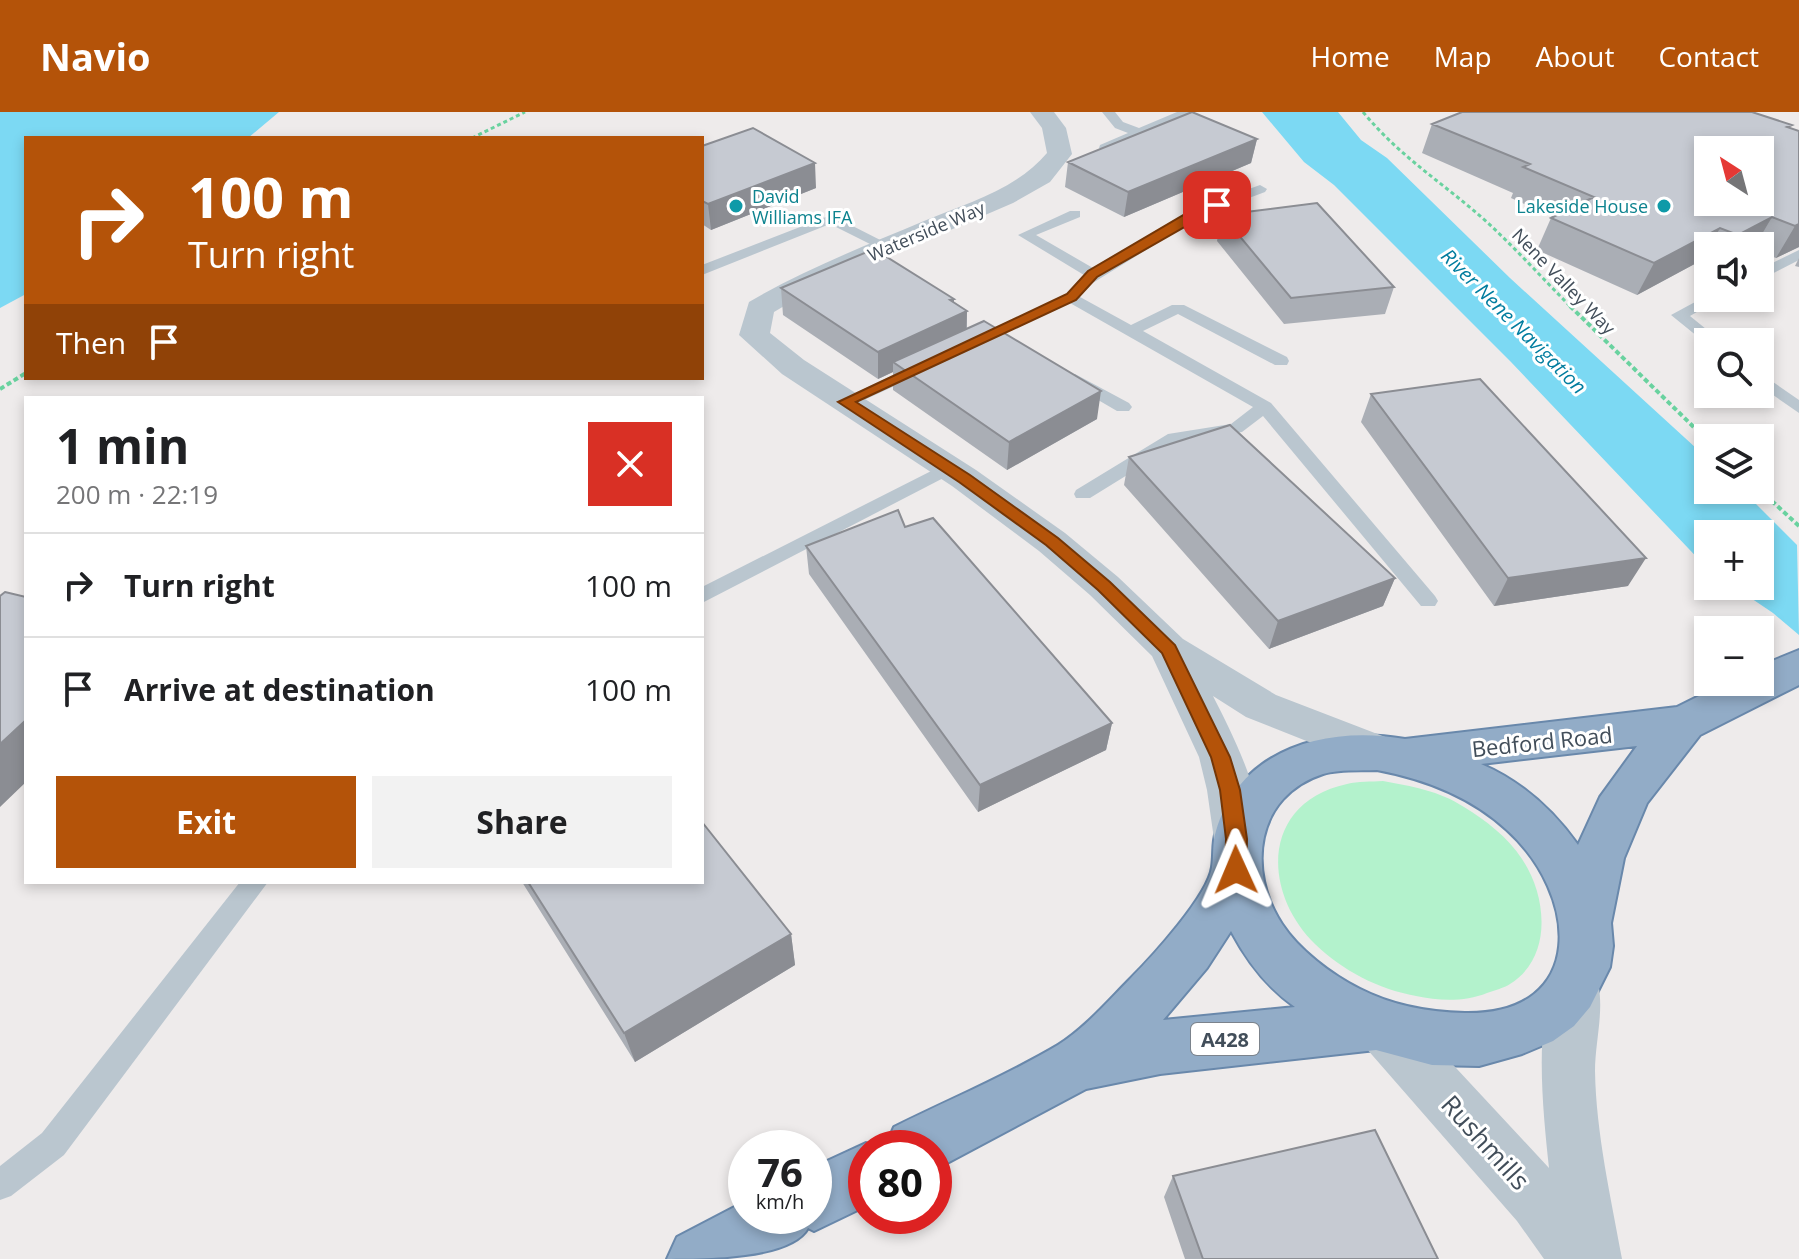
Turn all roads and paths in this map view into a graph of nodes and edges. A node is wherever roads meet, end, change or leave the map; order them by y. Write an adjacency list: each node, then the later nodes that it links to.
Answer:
1 (525, 112): 7 (path)
2 (1042, 112): 11 (street, Waterside Way)
3 (1108, 112): 6 (lane)
4 (1187, 112): 6 (lane)
5 (1363, 112): 29 (path, Nene Valley Way)
6 (1140, 133): 8 (lane)
7 (476, 136)
8 (1105, 148)
9 (1260, 189): 15 (lane)
10 (1075, 214): 15 (lane)
11 (887, 247): 14 (lane); 25 (street, Waterside Way)
12 (1799, 254): 13 (lane)
13 (1774, 267)
14 (704, 269)
15 (1093, 274): 16 (lane)
16 (1071, 297): 19 (lane); 25 (lane)
17 (1694, 308): 18 (lane)
18 (1696, 328)
19 (1131, 331): 20 (lane); 27 (lane)
20 (1281, 361)
21 (1059, 370): 26 (lane)
22 (24, 374): 23 (path)
23 (0, 389)
24 (1774, 389): 28 (lane)
25 (845, 402): 30 (street, Waterside Way)
26 (1123, 407)
27 (1265, 407): 31 (lane); 35 (lane)
28 (1799, 408)
29 (1694, 428)
30 (949, 468): 34 (lane); 36 (street, Waterside Way)
31 (1083, 494)
32 (1774, 503): 33 (path)
33 (1799, 526)
34 (704, 595)
35 (1428, 601)
36 (1169, 649): 39 (street, Waterside Way); 40 (street, Waterside Way)
37 (1784, 674): 38 (highway, Bedford Road)
38 (1684, 723): 39 (highway, Bedford Road); 42 (highway, Bedford Road)
39 (1388, 754): 40 (highway, Bedford Road); 42 (highway)
40 (1236, 855): 44 (highway); 45 (highway, A428)
41 (253, 884): 47 (lane)
42 (1587, 922): 43 (highway, Bedford Road)
43 (1575, 985): 44 (highway); 51 (street)
44 (1379, 1027): 45 (highway, A428); 50 (street, Rushmills)
45 (1078, 1064): 46 (highway, A428)
46 (950, 1130)
47 (0, 1185)
48 (747, 1234): 49 (highway)
49 (699, 1259)
50 (1581, 1259)
51 (1592, 1259)

